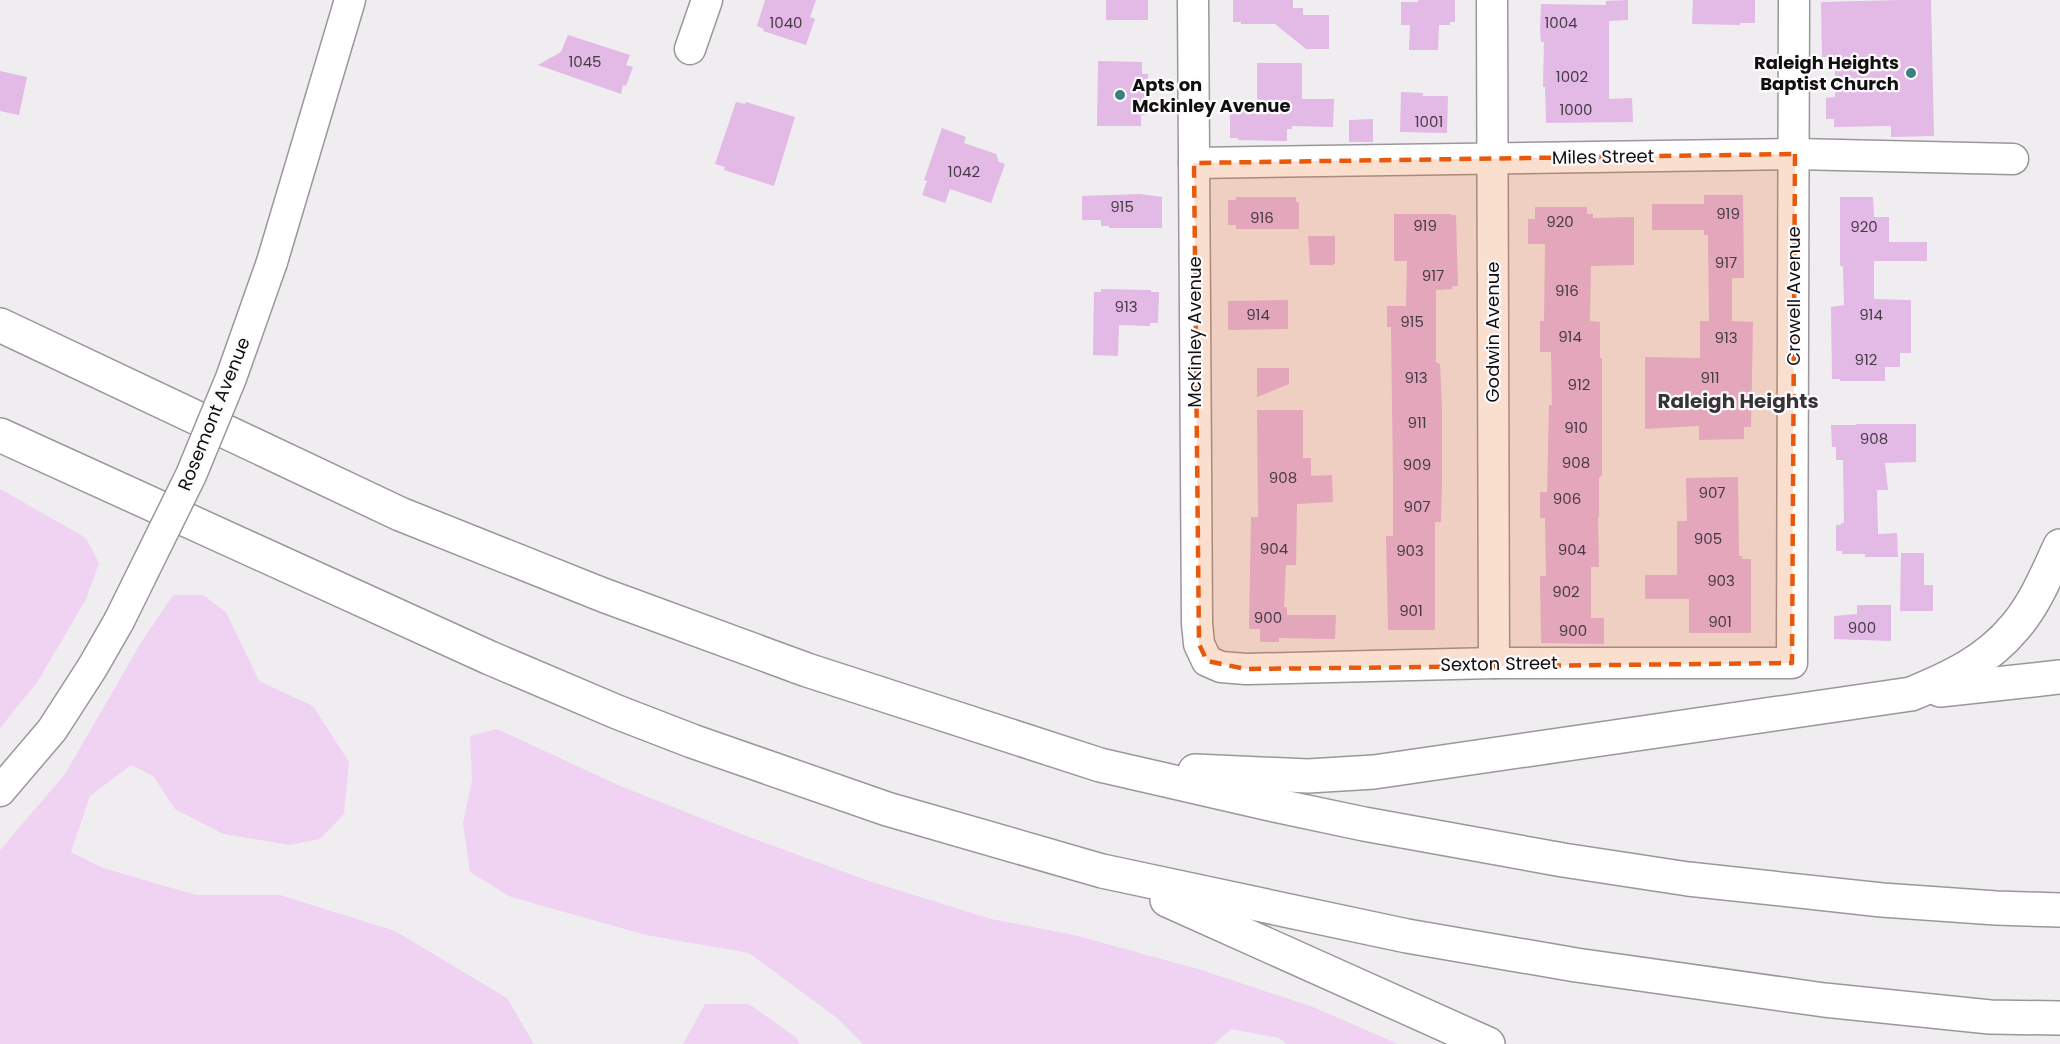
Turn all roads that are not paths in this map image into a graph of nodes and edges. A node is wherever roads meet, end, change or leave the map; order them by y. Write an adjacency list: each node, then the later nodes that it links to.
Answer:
1 (350, 0): 20 (street, Rosemont Avenue, bridge)
2 (707, 0): 6 (street)
3 (1193, 0): 10 (street, McKinley Avenue)
4 (1492, 0): 8 (street, Godwin Avenue)
5 (1794, 0): 7 (street, Crowell Avenue)
6 (690, 49)
7 (1795, 154): 8 (street, Miles Street); 9 (street, Miles Street); 16 (street, Crowell Avenue)
8 (1491, 159): 10 (street, Miles Street); 15 (street, Godwin Avenue)
9 (2013, 159)
10 (1194, 163): 14 (street, McKinley Avenue)
11 (0, 325): 19 (highway)
12 (0, 435): 21 (highway)
13 (2060, 546): 18 (highway)
14 (1207, 662): 15 (street, Sexton Street)
15 (1494, 663): 16 (street, Sexton Street)
16 (1792, 663)
17 (2060, 677): 18 (highway)
18 (1911, 694): 19 (highway)
19 (1070, 756): 22 (highway)
20 (0, 791)
21 (1102, 871): 23 (highway); 24 (highway)
22 (2060, 910)
23 (2060, 1018)
24 (1488, 1044)

